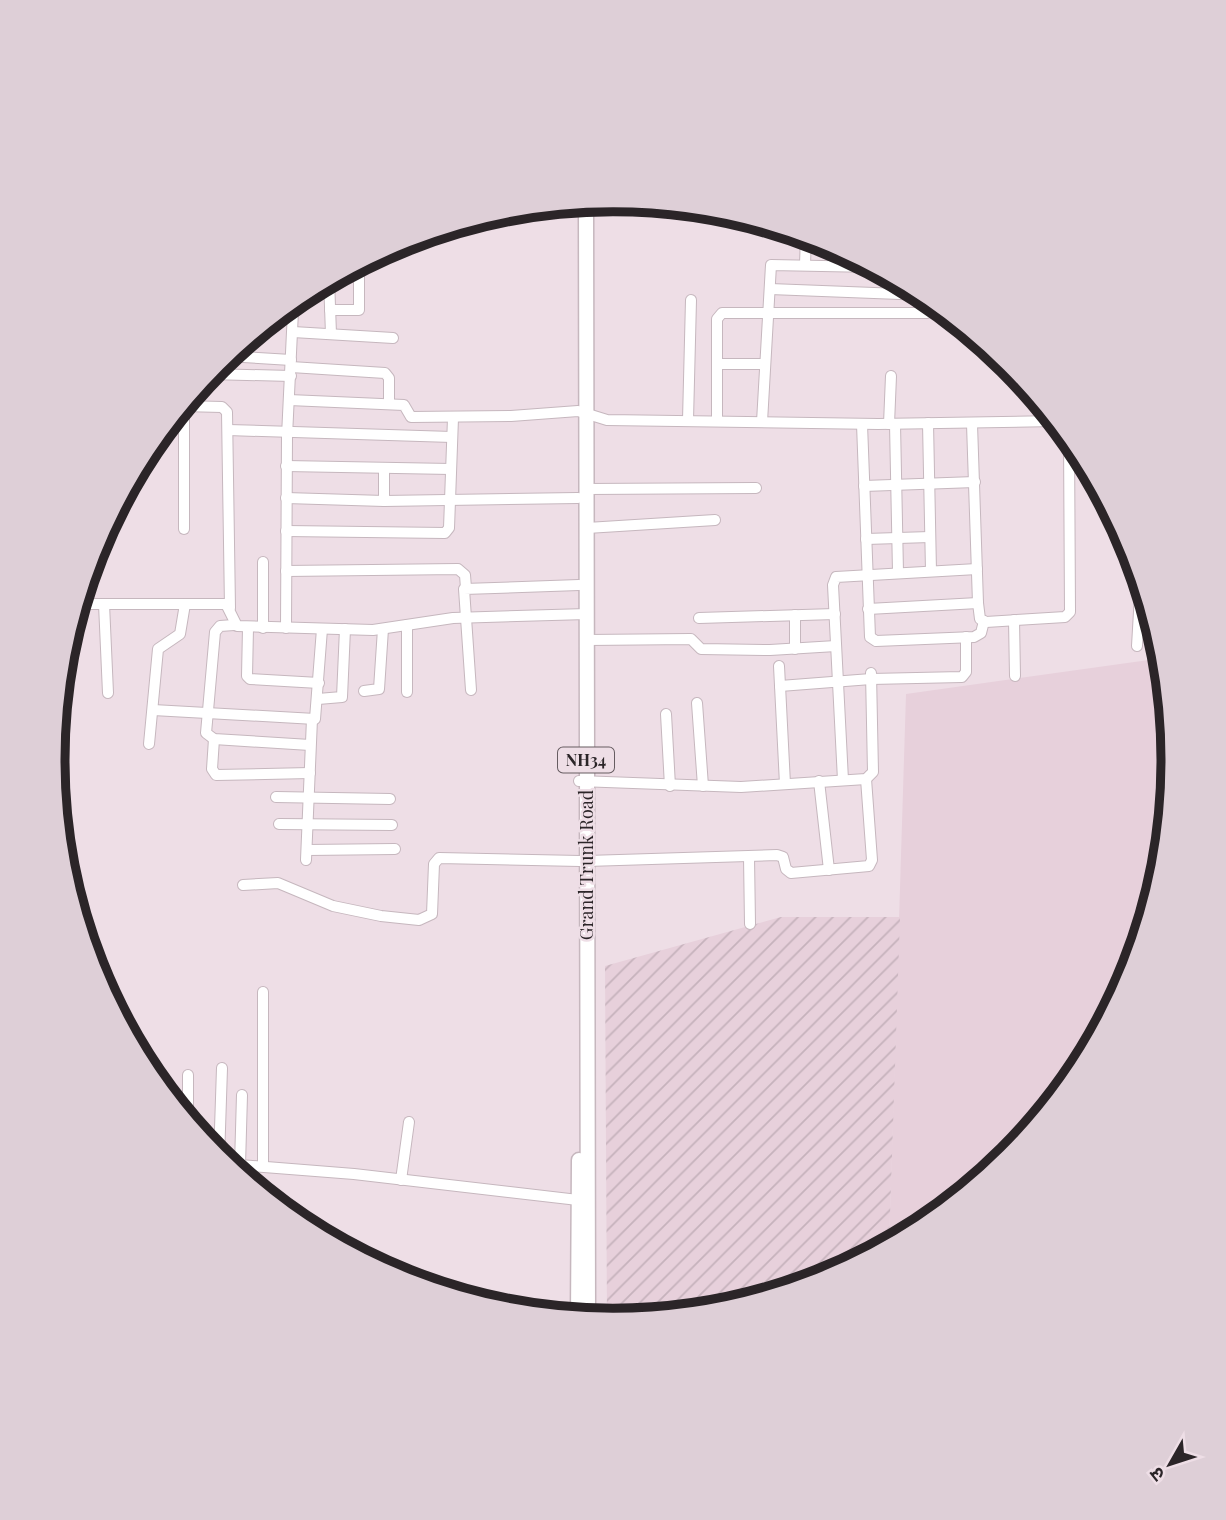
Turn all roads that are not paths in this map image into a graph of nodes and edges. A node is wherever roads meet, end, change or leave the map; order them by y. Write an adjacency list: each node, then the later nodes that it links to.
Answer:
1 (576, 213): 29 (highway, Grand Trunk Road / NH34)
2 (586, 213): 29 (highway, Grand Trunk Road / NH34)
3 (806, 247): 6 (street)
4 (833, 258): 7 (street)
5 (844, 263): 7 (street)
6 (805, 264): 7 (street); 9 (street)
7 (832, 265)
8 (359, 274): 13 (street)
9 (770, 289): 11 (street); 14 (street)
10 (329, 291): 13 (street)
11 (902, 294)
12 (691, 300): 32 (street)
13 (330, 310): 18 (street)
14 (770, 311): 15 (street); 21 (street); 22 (street)
15 (928, 313)
16 (293, 315): 17 (street)
17 (293, 332): 18 (street); 23 (street)
18 (331, 334): 19 (street)
19 (393, 338)
20 (240, 358): 23 (street)
21 (717, 364): 22 (street); 33 (street)
22 (765, 364): 35 (street)
23 (291, 367): 24 (street); 26 (street); 27 (street)
24 (224, 373)
25 (891, 376): 38 (street)
26 (289, 400): 27 (street); 41 (street)
27 (389, 404): 30 (street)
28 (195, 406): 40 (street)
29 (582, 413): 30 (street); 32 (street); 52 (highway, Grand Trunk Road / NH34)
30 (453, 418): 42 (street)
31 (183, 420): 58 (street)
32 (688, 420): 33 (street)
33 (717, 421): 35 (street)
34 (1044, 421): 39 (street)
35 (762, 422): 37 (street)
36 (928, 423): 38 (street); 39 (street); 49 (street)
37 (862, 424): 38 (street); 50 (street)
38 (892, 424): 48 (street)
39 (972, 424): 47 (street)
40 (228, 430): 41 (street); 76 (street)
41 (287, 433): 42 (street); 44 (street)
42 (452, 437): 46 (street)
43 (1069, 455): 83 (street)
44 (286, 466): 45 (street); 53 (street)
45 (384, 468): 46 (street); 55 (street)
46 (451, 470): 54 (street)
47 (975, 482): 49 (street); 64 (street)
48 (897, 485): 49 (street); 50 (street); 61 (street)
49 (929, 485): 60 (street)
50 (864, 486): 62 (street)
51 (756, 488): 52 (street)
52 (582, 493): 54 (street); 57 (highway, Grand Trunk Road / NH34); 69 (highway, Grand Trunk Road / NH34)
53 (286, 498): 55 (street); 59 (street)
54 (450, 500): 55 (street); 59 (street)
55 (384, 501)
56 (715, 520): 57 (street)
57 (587, 528): 78 (highway, Grand Trunk Road / NH34)
58 (184, 529)
59 (286, 531): 65 (street)
60 (930, 537): 61 (street); 66 (street)
61 (898, 538): 62 (street); 67 (street)
62 (866, 539): 68 (street)
63 (263, 562): 88 (street)
64 (977, 569): 66 (street); 74 (street)
65 (286, 571): 70 (street); 89 (street)
66 (931, 571): 67 (street)
67 (898, 572): 68 (street)
68 (867, 573): 77 (street); 79 (street)
69 (579, 585): 70 (street); 78 (highway, Grand Trunk Road / NH34)
70 (466, 588): 81 (street)
71 (88, 604): 72 (street)
72 (104, 604): 73 (street); 107 (street)
73 (185, 604): 76 (street); 110 (street)
74 (978, 604): 77 (street); 84 (street)
75 (1139, 605): 96 (street)
76 (230, 608): 85 (street)
77 (868, 609): 93 (street)
78 (583, 614): 81 (street); 94 (highway, Grand Trunk Road / NH34); 120 (highway, Grand Trunk Road / NH34)
79 (835, 614): 80 (street); 95 (street)
80 (795, 615): 82 (street); 97 (street)
81 (464, 618): 86 (street); 104 (street)
82 (699, 618)
83 (1014, 620): 84 (street); 100 (street)
84 (984, 621): 93 (street)
85 (234, 625): 87 (street); 111 (street)
86 (407, 625): 92 (street); 106 (street)
87 (247, 628): 88 (street); 102 (street)
88 (263, 628): 89 (street)
89 (286, 628): 90 (street)
90 (322, 629): 91 (street); 102 (street)
91 (345, 629): 92 (street); 108 (street)
92 (383, 629): 105 (street)
93 (967, 637): 99 (street)
94 (587, 640): 97 (street); 120 (highway, Grand Trunk Road / NH34)
95 (836, 646): 97 (street); 101 (street)
96 (1137, 646)
97 (795, 649)
98 (779, 666): 103 (street)
99 (871, 676): 101 (street); 118 (street)
100 (1015, 676)
101 (838, 681): 103 (street); 119 (street)
102 (319, 683): 108 (street)
103 (780, 686): 122 (street)
104 (471, 690)
105 (364, 691)
106 (407, 692)
107 (108, 693)
108 (318, 699): 113 (street)
109 (697, 703): 124 (street)
110 (153, 710): 111 (street); 115 (street)
111 (206, 712): 113 (street); 114 (street)
112 (666, 714): 123 (street)
113 (313, 719): 116 (street)
114 (214, 739): 116 (street); 117 (street)
115 (149, 744)
116 (310, 745): 117 (street)
117 (310, 773): 126 (street)
118 (866, 779): 119 (street); 134 (street)
119 (843, 780): 121 (street)
120 (583, 781): 123 (street); 133 (highway, Grand Trunk Road / NH34)
121 (819, 781): 122 (street); 134 (street)
122 (785, 784): 124 (street)
123 (670, 786): 124 (street)
124 (703, 786)
125 (276, 797): 126 (street)
126 (309, 798): 127 (street); 129 (street)
127 (390, 799)
128 (278, 824): 129 (street)
129 (308, 824): 130 (street); 131 (street)
130 (392, 825)
131 (395, 849)
132 (748, 857): 133 (street); 134 (street); 136 (street)
133 (583, 868): 135 (street); 148 (highway, Grand Trunk Road / NH34); 150 (highway, Grand Trunk Road / NH34)
134 (829, 870)
135 (243, 885)
136 (750, 923)
137 (263, 992): 146 (street)
138 (222, 1068): 143 (street)
139 (188, 1075): 141 (street)
140 (242, 1094): 144 (street)
141 (188, 1106)
142 (409, 1122): 147 (street)
143 (220, 1142)
144 (240, 1161)
145 (244, 1165): 146 (street)
146 (263, 1166): 147 (street)
147 (401, 1180): 148 (street)
148 (578, 1200): 149 (highway, Grand Trunk Road / NH34)
149 (578, 1307)
150 (587, 1307)

